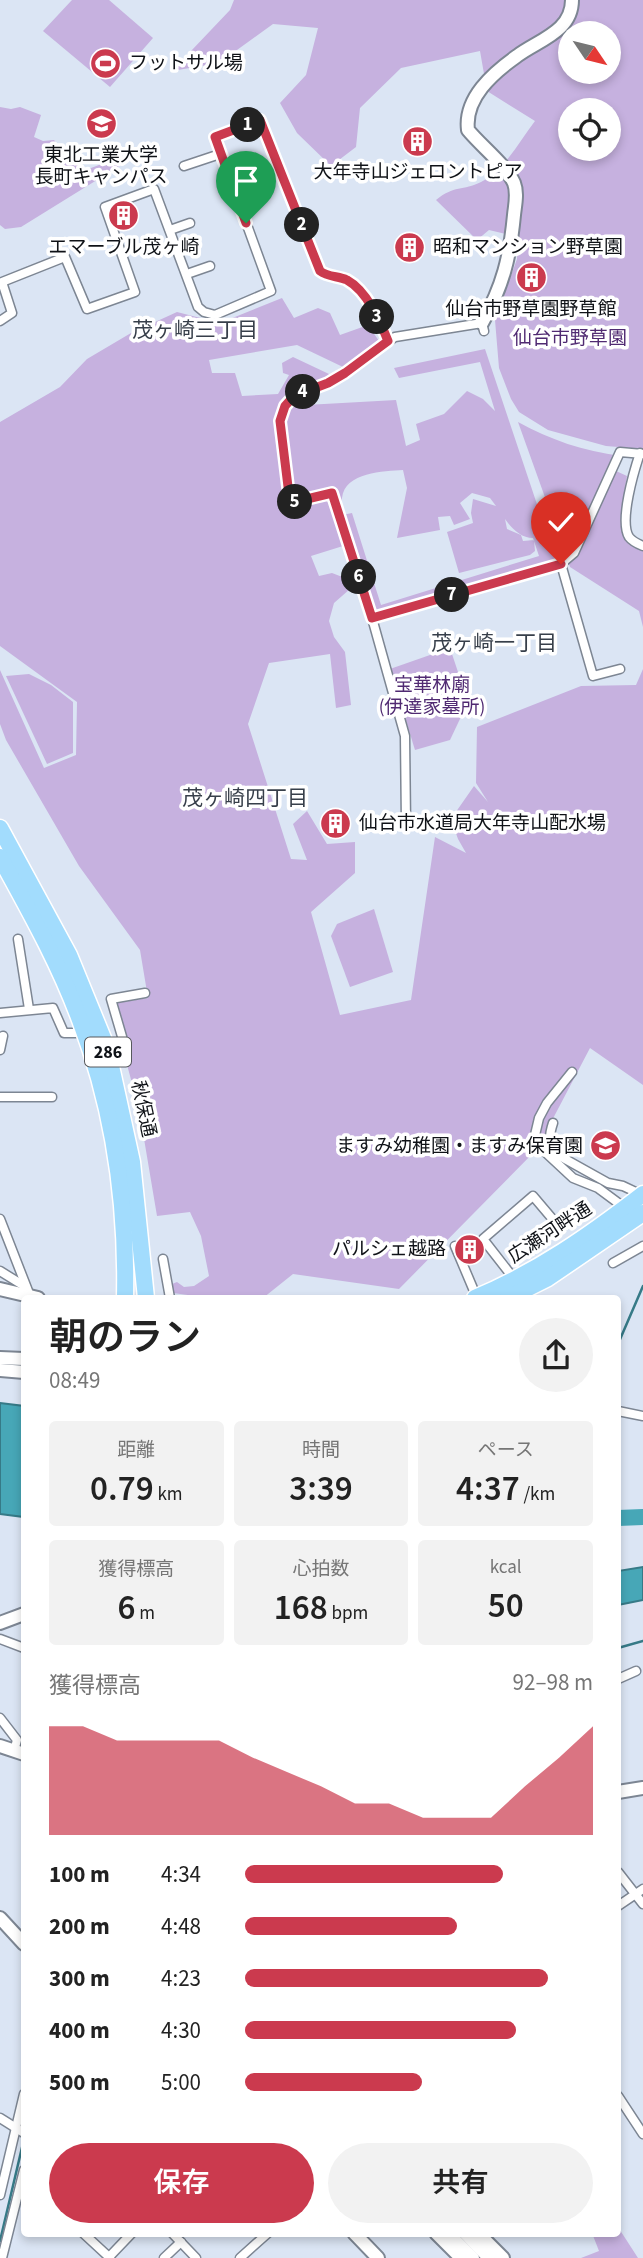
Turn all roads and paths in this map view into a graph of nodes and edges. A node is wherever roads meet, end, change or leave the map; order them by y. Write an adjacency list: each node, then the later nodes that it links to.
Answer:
1 (572, 0): 9 (street)
2 (220, 154): 3 (street); 7 (street); 10 (street)
3 (184, 166)
4 (190, 223): 5 (street)
5 (170, 230): 7 (street); 8 (street)
6 (210, 266): 7 (street)
7 (187, 274)
8 (0, 321)
9 (483, 327): 10 (street)
10 (388, 341): 14 (street)
11 (641, 453): 12 (street); 13 (street)
12 (643, 546)
13 (561, 564): 14 (street); 15 (street)
14 (372, 618): 16 (street)
15 (620, 669)
16 (406, 824)
17 (0, 828): 26 (highway, 秋保通 / 286)
18 (0, 857): 23 (highway, 秋保通 / 286)
19 (18, 939): 21 (street)
20 (145, 993): 26 (street)
21 (29, 1009): 22 (street); 23 (street)
22 (0, 1013)
23 (84, 1030): 26 (highway, 秋保通 / 286)
24 (3, 1035): 25 (street)
25 (0, 1050)
26 (100, 1051): 38 (highway, 秋保通 / 286); 45 (highway, 秋保通 / 286)
27 (572, 1073): 32 (street)
28 (0, 1097): 29 (street)
29 (52, 1097)
30 (553, 1123): 31 (street)
31 (643, 1195): 32 (highway, 広瀬河畔通)
32 (625, 1208): 42 (highway, 広瀬河畔通)
33 (643, 1213): 51 (highway, 広瀬河畔通)
34 (0, 1219): 44 (street)
35 (561, 1229): 42 (street)
36 (455, 1246): 49 (street)
37 (643, 1246): 40 (street)
38 (141, 1251): 46 (street); 47 (highway, 秋保通 / 286)
39 (163, 1259): 48 (street)
40 (614, 1263)
41 (0, 1271): 44 (street)
42 (515, 1280): 50 (highway, 広瀬河畔通)
43 (0, 1289): 44 (street)
44 (31, 1294)
45 (125, 1295)
46 (138, 1295)
47 (146, 1295)
48 (169, 1295)
49 (475, 1295)
50 (482, 1295)
51 (514, 1295)
52 (0, 1358): 53 (street)
53 (21, 1359)
54 (0, 1370): 55 (street)
55 (21, 1372)
56 (621, 1412): 57 (street)
57 (643, 1416)
58 (21, 1615): 59 (street)
59 (0, 1623)
60 (0, 1639): 61 (street)
61 (21, 1647)
62 (636, 1671): 63 (street)
63 (621, 1678)
64 (0, 1718): 66 (street)
65 (0, 1746): 66 (street)
66 (19, 1753)
67 (643, 1788): 68 (street)
68 (621, 1792)
69 (621, 1875): 70 (street)
70 (639, 1892): 71 (street); 72 (street)
71 (621, 1904)
72 (643, 1904)
73 (0, 1918): 74 (street)
74 (21, 1941)
75 (621, 2101): 78 (street)
76 (0, 2118): 77 (street)
77 (20, 2131): 80 (street)
78 (643, 2134)
79 (21, 2182): 92 (street)
80 (0, 2195)
81 (87, 2237): 91 (street)
82 (128, 2237): 91 (street)
83 (176, 2237): 90 (street)
84 (264, 2237): 95 (street)
85 (358, 2237): 96 (street)
86 (440, 2237): 97 (street)
87 (452, 2237): 98 (street)
88 (469, 2237): 99 (street)
89 (482, 2237): 100 (street)
90 (181, 2242): 93 (street); 94 (street)
91 (109, 2257)
92 (2, 2258)
93 (164, 2258)
94 (196, 2258)
95 (240, 2258)
96 (378, 2258)
97 (461, 2258)
98 (473, 2258)
99 (489, 2258)
100 (503, 2258)

